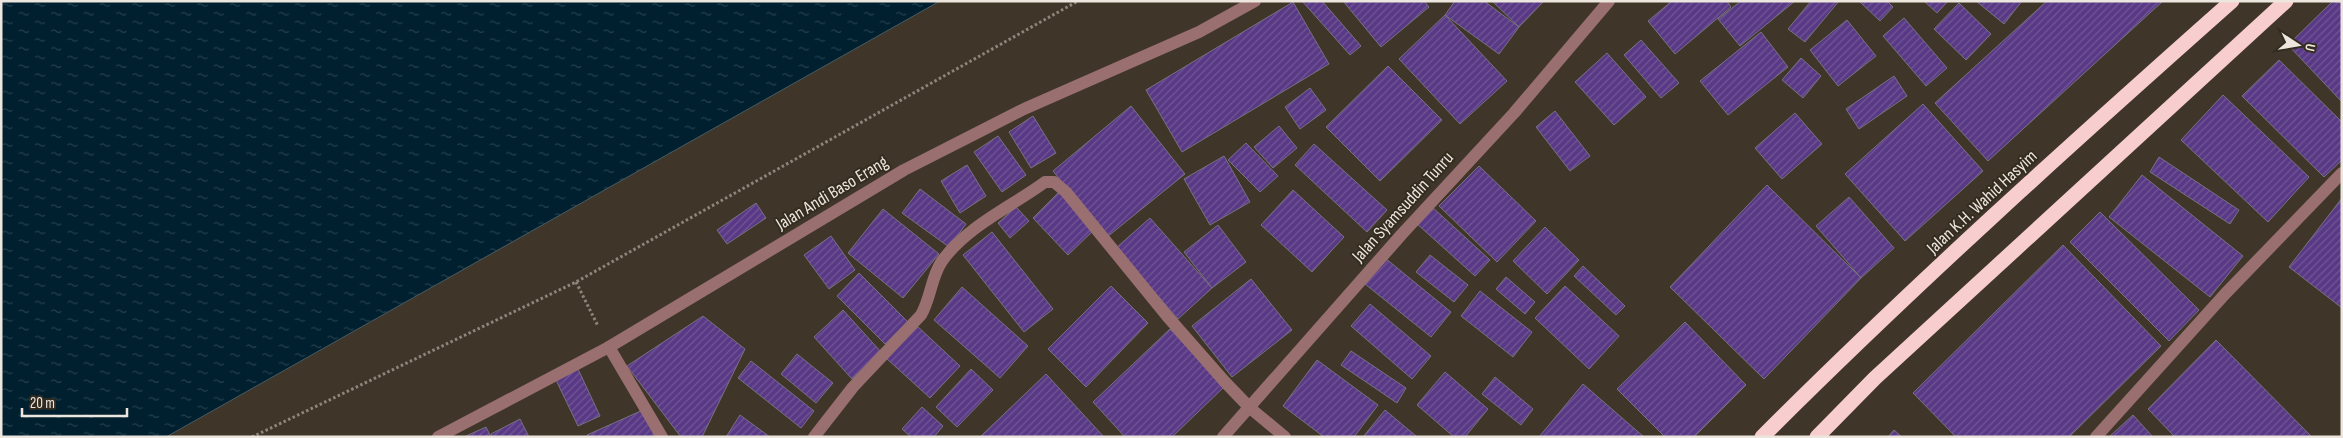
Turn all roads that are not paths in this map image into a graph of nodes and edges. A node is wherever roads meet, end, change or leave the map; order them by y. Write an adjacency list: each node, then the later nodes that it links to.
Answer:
1 (1255, 1): 6 (street, Jalan Andi Baso Erang)
2 (1610, 1): 7 (street, Jalan Syamsuddin Tunru)
3 (2232, 1): 13 (highway, Jalan K.H. Wahid Hasyim)
4 (2286, 1): 14 (highway)
5 (2342, 173): 15 (street)
6 (609, 347): 8 (street, Jalan Andi Baso Erang); 9 (street)
7 (1250, 408): 10 (street); 11 (street, Jalan Syamsuddin Tunru); 12 (street)
8 (438, 437)
9 (662, 437)
10 (814, 437)
11 (1223, 437)
12 (1285, 437)
13 (1762, 437)
14 (1817, 437)
15 (2096, 437)

